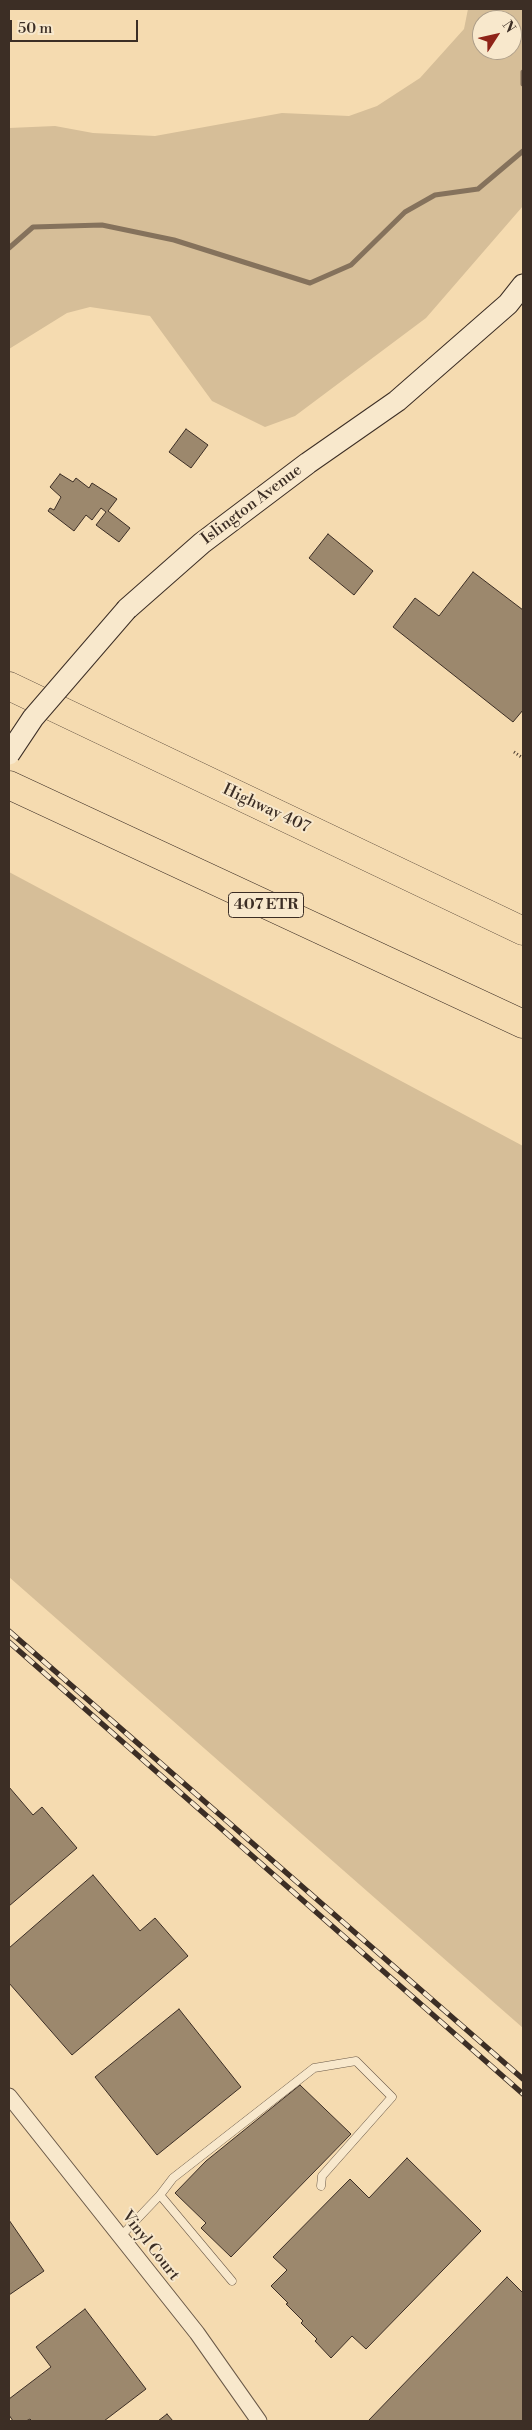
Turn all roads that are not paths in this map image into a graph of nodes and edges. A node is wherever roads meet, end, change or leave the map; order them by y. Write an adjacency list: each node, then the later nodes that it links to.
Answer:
1 (523, 285): 3 (main road, Islington Avenue, bridge)
2 (9, 686): 5 (highway, Highway 407)
3 (9, 754)
4 (9, 786): 6 (highway, 407 ETR)
5 (523, 931)
6 (523, 1024)
7 (9, 2096): 10 (street, Vinyl Court)
8 (321, 2186): 9 (lane)
9 (160, 2195): 10 (lane); 11 (lane)
10 (120, 2238): 12 (street, Vinyl Court)
11 (232, 2281)
12 (259, 2421)

